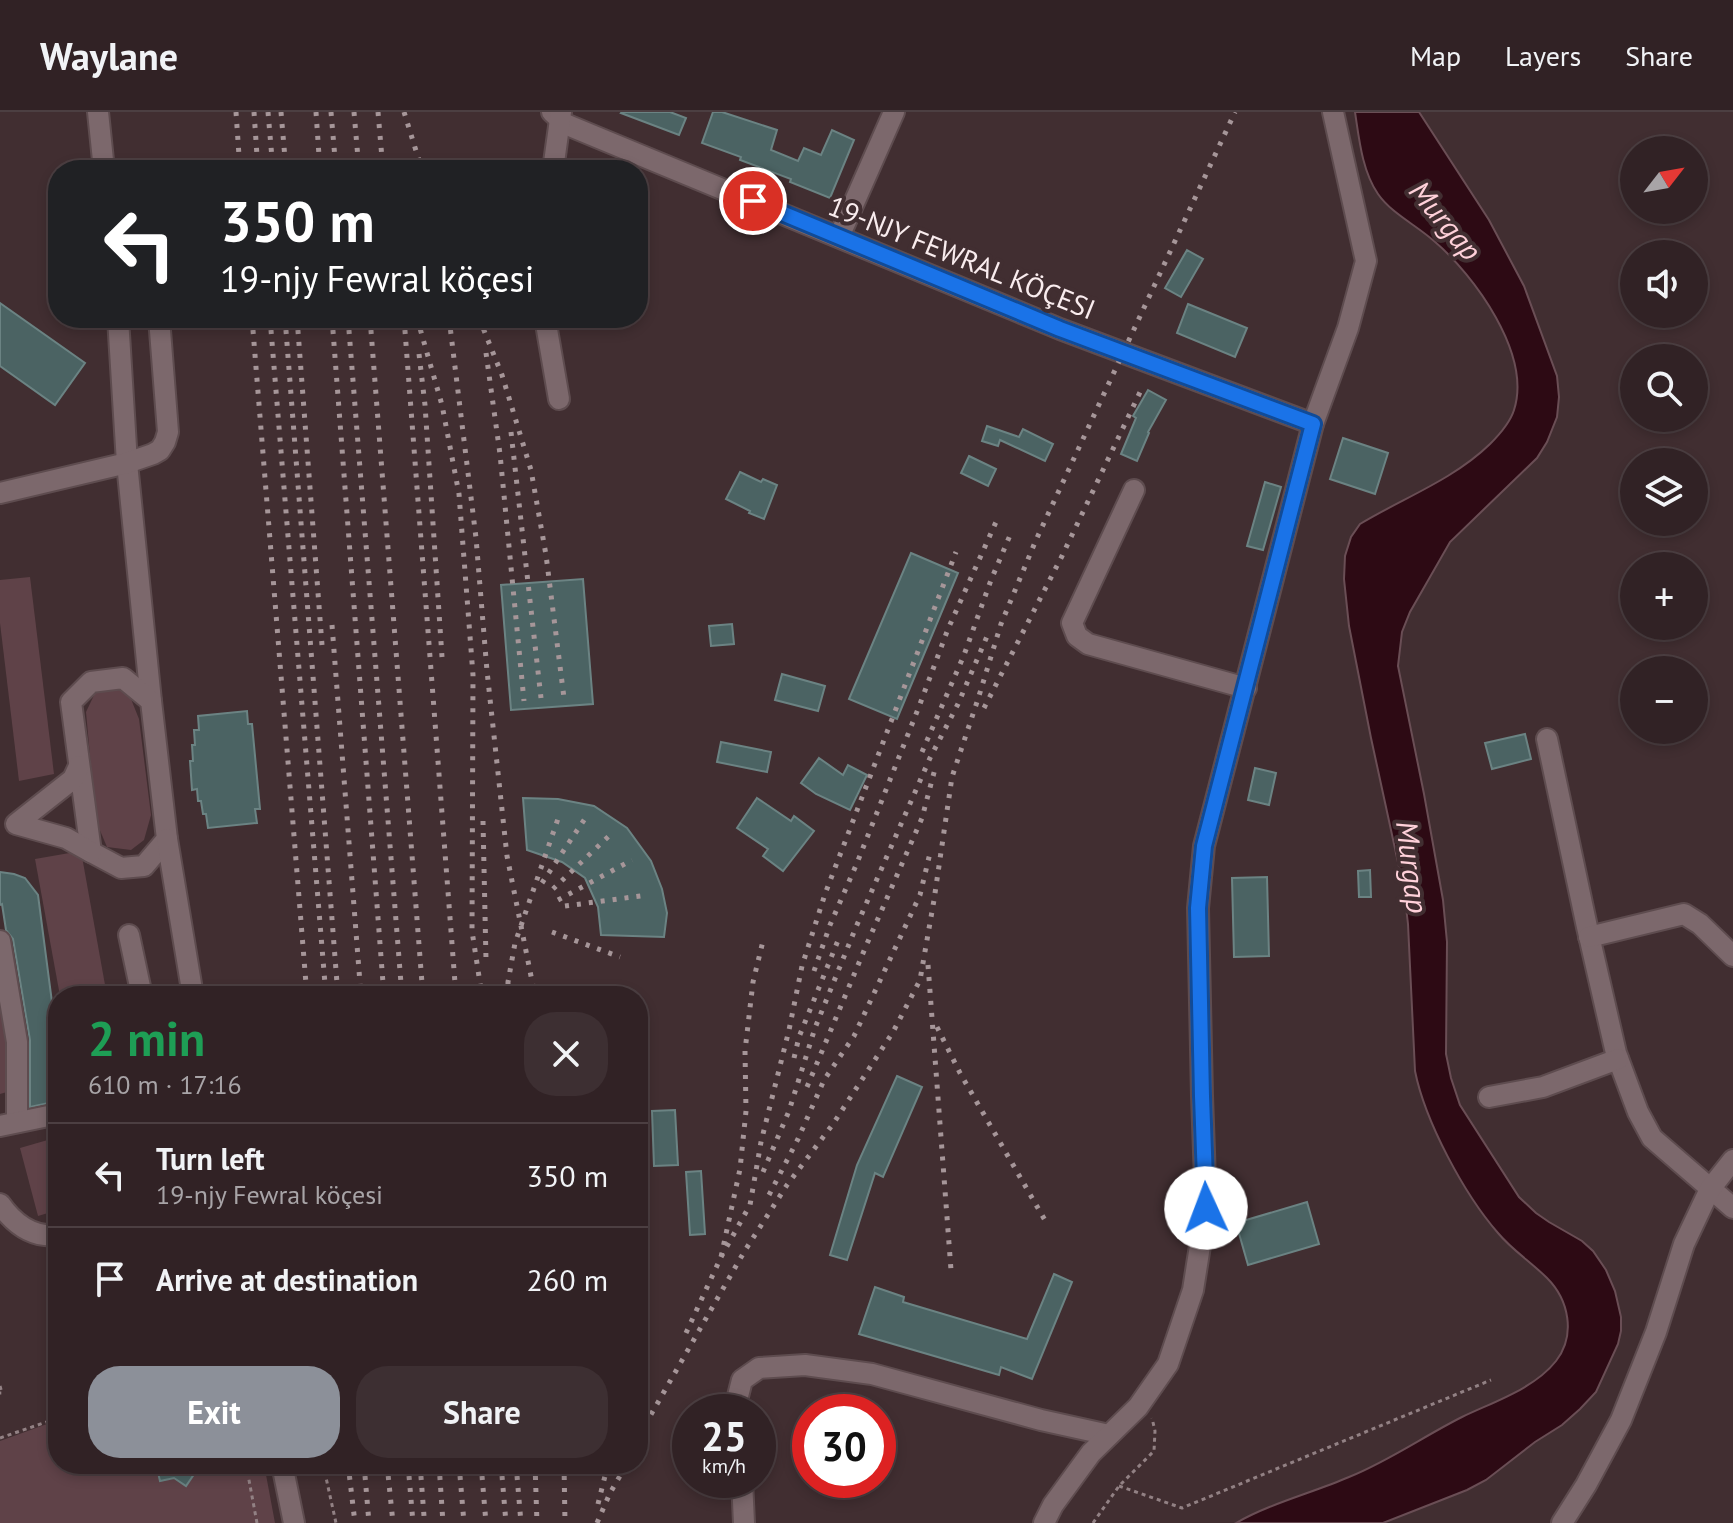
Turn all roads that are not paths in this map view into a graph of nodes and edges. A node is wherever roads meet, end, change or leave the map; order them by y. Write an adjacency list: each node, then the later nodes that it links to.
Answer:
1 (98, 112): 5 (street)
2 (894, 112): 7 (street)
3 (1333, 112): 12 (street)
4 (557, 114): 6 (street); 7 (street, 19-NJY FEWRAL KÖÇESI)
5 (103, 160)
6 (554, 160)
7 (839, 237): 12 (street, 19-NJY FEWRAL KÖÇESI)
8 (119, 328): 13 (street)
9 (160, 328): 13 (street)
10 (547, 328): 11 (street)
11 (559, 399)
12 (1313, 424): 16 (street)
13 (127, 463): 15 (street); 17 (street)
14 (1134, 490): 16 (street)
15 (0, 493)
16 (1246, 688): 39 (street)
17 (151, 701): 19 (street); 21 (street)
18 (1547, 739): 24 (street)
19 (79, 766): 20 (street); 22 (street)
20 (8, 826): 22 (street)
21 (167, 839): 22 (street); 28 (street)
22 (91, 852)
23 (129, 935): 27 (street)
24 (1589, 937): 26 (street); 29 (street)
25 (0, 941): 32 (street)
26 (1733, 956)
27 (140, 986)
28 (191, 986)
29 (1618, 1059): 30 (street); 34 (street)
30 (1489, 1097)
31 (48, 1116): 32 (street)
32 (9, 1124)
33 (1733, 1160): 34 (street)
34 (1710, 1189): 36 (street); 45 (street)
35 (0, 1204): 37 (street)
36 (1733, 1208)
37 (48, 1235)
38 (738, 1394): 39 (street)
39 (1109, 1435): 44 (street)
40 (284, 1474): 42 (street)
41 (743, 1498): 43 (street)
42 (294, 1523)
43 (744, 1523)
44 (1044, 1523)
45 (1562, 1523)

